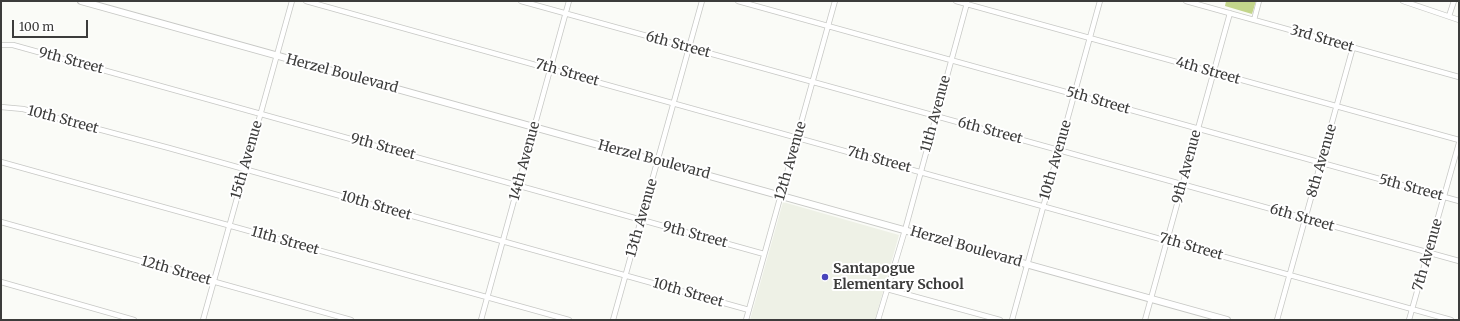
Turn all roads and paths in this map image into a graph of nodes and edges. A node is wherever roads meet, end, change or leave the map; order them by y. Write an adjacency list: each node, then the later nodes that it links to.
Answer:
1 (81, 1): 26 (street, Herzel Boulevard)
2 (292, 1): 26 (street, 15th Avenue)
3 (306, 1): 28 (street, 7th Street)
4 (521, 1): 16 (street, 6th Street)
5 (569, 1): 16 (street, 14th Avenue)
6 (702, 1): 25 (street, 13th Avenue)
7 (738, 1): 21 (street, 5th Street)
8 (835, 1): 21 (street, 12th Avenue)
9 (956, 1): 15 (street, 4th Street)
10 (1100, 1): 22 (street, 10th Avenue)
11 (1186, 1): 17 (street, 3rd Street)
12 (1260, 1): 19 (street)
13 (1403, 1): 18 (street)
14 (1454, 1): 18 (street)
15 (967, 2): 22 (street, 4th Street); 27 (street, 11th Avenue)
16 (566, 13): 25 (street, 6th Street); 28 (street, 14th Avenue)
17 (1230, 13): 19 (street, 3rd Street); 29 (street, 9th Avenue)
18 (1449, 16): 20 (street)
19 (1254, 20): 24 (street, 3rd Street)
20 (1459, 20)
21 (828, 26): 27 (street, 5th Street); 31 (street, 12th Avenue)
22 (1090, 38): 29 (street, 4th Street); 32 (street, 10th Avenue)
23 (1, 45): 36 (street, 9th Street)
24 (1353, 47): 30 (street, 3rd Street); 34 (street, 8th Avenue)
25 (689, 48): 31 (street, 6th Street); 33 (street, 13th Avenue)
26 (276, 56): 36 (street, 15th Avenue); 38 (street, Herzel Boulevard)
27 (951, 60): 32 (street, 5th Street); 37 (street, 11th Avenue)
28 (550, 69): 33 (street, 7th Street); 38 (street, 14th Avenue)
29 (1213, 72): 34 (street, 4th Street); 39 (street, 9th Avenue)
30 (1459, 77)
31 (813, 81): 37 (street, 6th Street); 40 (street, 12th Avenue)
32 (1074, 94): 39 (street, 5th Street); 42 (street, 10th Avenue)
33 (674, 103): 40 (street, 7th Street); 43 (street, 13th Avenue)
34 (1337, 106): 41 (street, 4th Street); 45 (street, 8th Avenue)
35 (1, 107): 46 (street, 10th Street)
36 (260, 114): 46 (street, 15th Avenue); 49 (street, 9th Street)
37 (936, 116): 42 (street, 6th Street); 47 (street, 11th Avenue)
38 (534, 128): 43 (street, Herzel Boulevard); 49 (street, 14th Avenue)
39 (1198, 128): 45 (street, 5th Street); 48 (street, 9th Avenue)
40 (797, 138): 47 (street, 7th Street); 50 (street, 12th Avenue)
41 (1459, 142): 51 (street, 7th Avenue)
42 (1059, 150): 48 (street, 6th Street); 53 (street, 10th Avenue)
43 (658, 161): 50 (street, Herzel Boulevard); 55 (street, 13th Avenue)
44 (1, 162): 57 (street, 11th Street)
45 (1321, 164): 51 (street, 5th Street); 54 (street, 8th Avenue)
46 (245, 169): 57 (street, 15th Avenue); 60 (street, 10th Street)
47 (920, 172): 53 (street, 7th Street); 58 (street, 11th Avenue)
48 (1182, 184): 54 (street, 6th Street); 59 (street, 9th Avenue)
49 (518, 185): 55 (street, 9th Street); 60 (street, 14th Avenue)
50 (781, 195): 58 (street, Herzel Boulevard); 62 (street, 12th Avenue)
51 (1444, 197): 52 (street, 5th Street); 61 (street, 7th Avenue)
52 (1459, 201)
53 (1043, 206): 59 (street, 7th Street); 64 (street, 10th Avenue)
54 (1305, 219): 61 (street, 6th Street); 65 (street, 8th Avenue)
55 (641, 220): 62 (street, 9th Street); 66 (street, 13th Avenue)
56 (1, 222): 67 (street, 12th Street)
57 (229, 226): 67 (street, 15th Avenue); 70 (street, 11th Street)
58 (905, 230): 64 (street, Herzel Boulevard); 69 (street, 11th Avenue)
59 (1167, 240): 65 (street, 7th Street); 71 (street, 9th Avenue)
60 (502, 241): 66 (street, 10th Street); 70 (street, 14th Avenue)
61 (1428, 253): 63 (street, 6th Street); 72 (street, 7th Avenue)
62 (764, 254): 73 (street, 12th Avenue)
63 (1459, 261)
64 (1027, 264): 71 (street, Herzel Boulevard); 83 (street, 10th Avenue)
65 (1290, 275): 72 (street, 7th Street); 86 (street, 8th Avenue)
66 (626, 276): 73 (street, 10th Street); 79 (street, 13th Avenue)
67 (214, 281): 75 (street, 15th Avenue); 76 (street, 12th Street)
68 (1, 282): 74 (street)
69 (887, 289): 81 (street, 11th Avenue); 82 (street)
70 (487, 298): 77 (street, 14th Avenue); 78 (street, 11th Street)
71 (1151, 299): 84 (street, 9th Avenue); 85 (street, Herzel Boulevard)
72 (1412, 309): 87 (street, 7th Avenue); 88 (street, 7th Street)
73 (749, 310): 80 (street, 12th Avenue)
74 (134, 320)
75 (203, 320)
76 (351, 320)
77 (481, 320)
78 (569, 320)
79 (613, 320)
80 (746, 320)
81 (878, 320)
82 (1000, 320)
83 (1012, 320)
84 (1145, 320)
85 (1227, 320)
86 (1277, 320)
87 (1409, 320)
88 (1452, 320)

